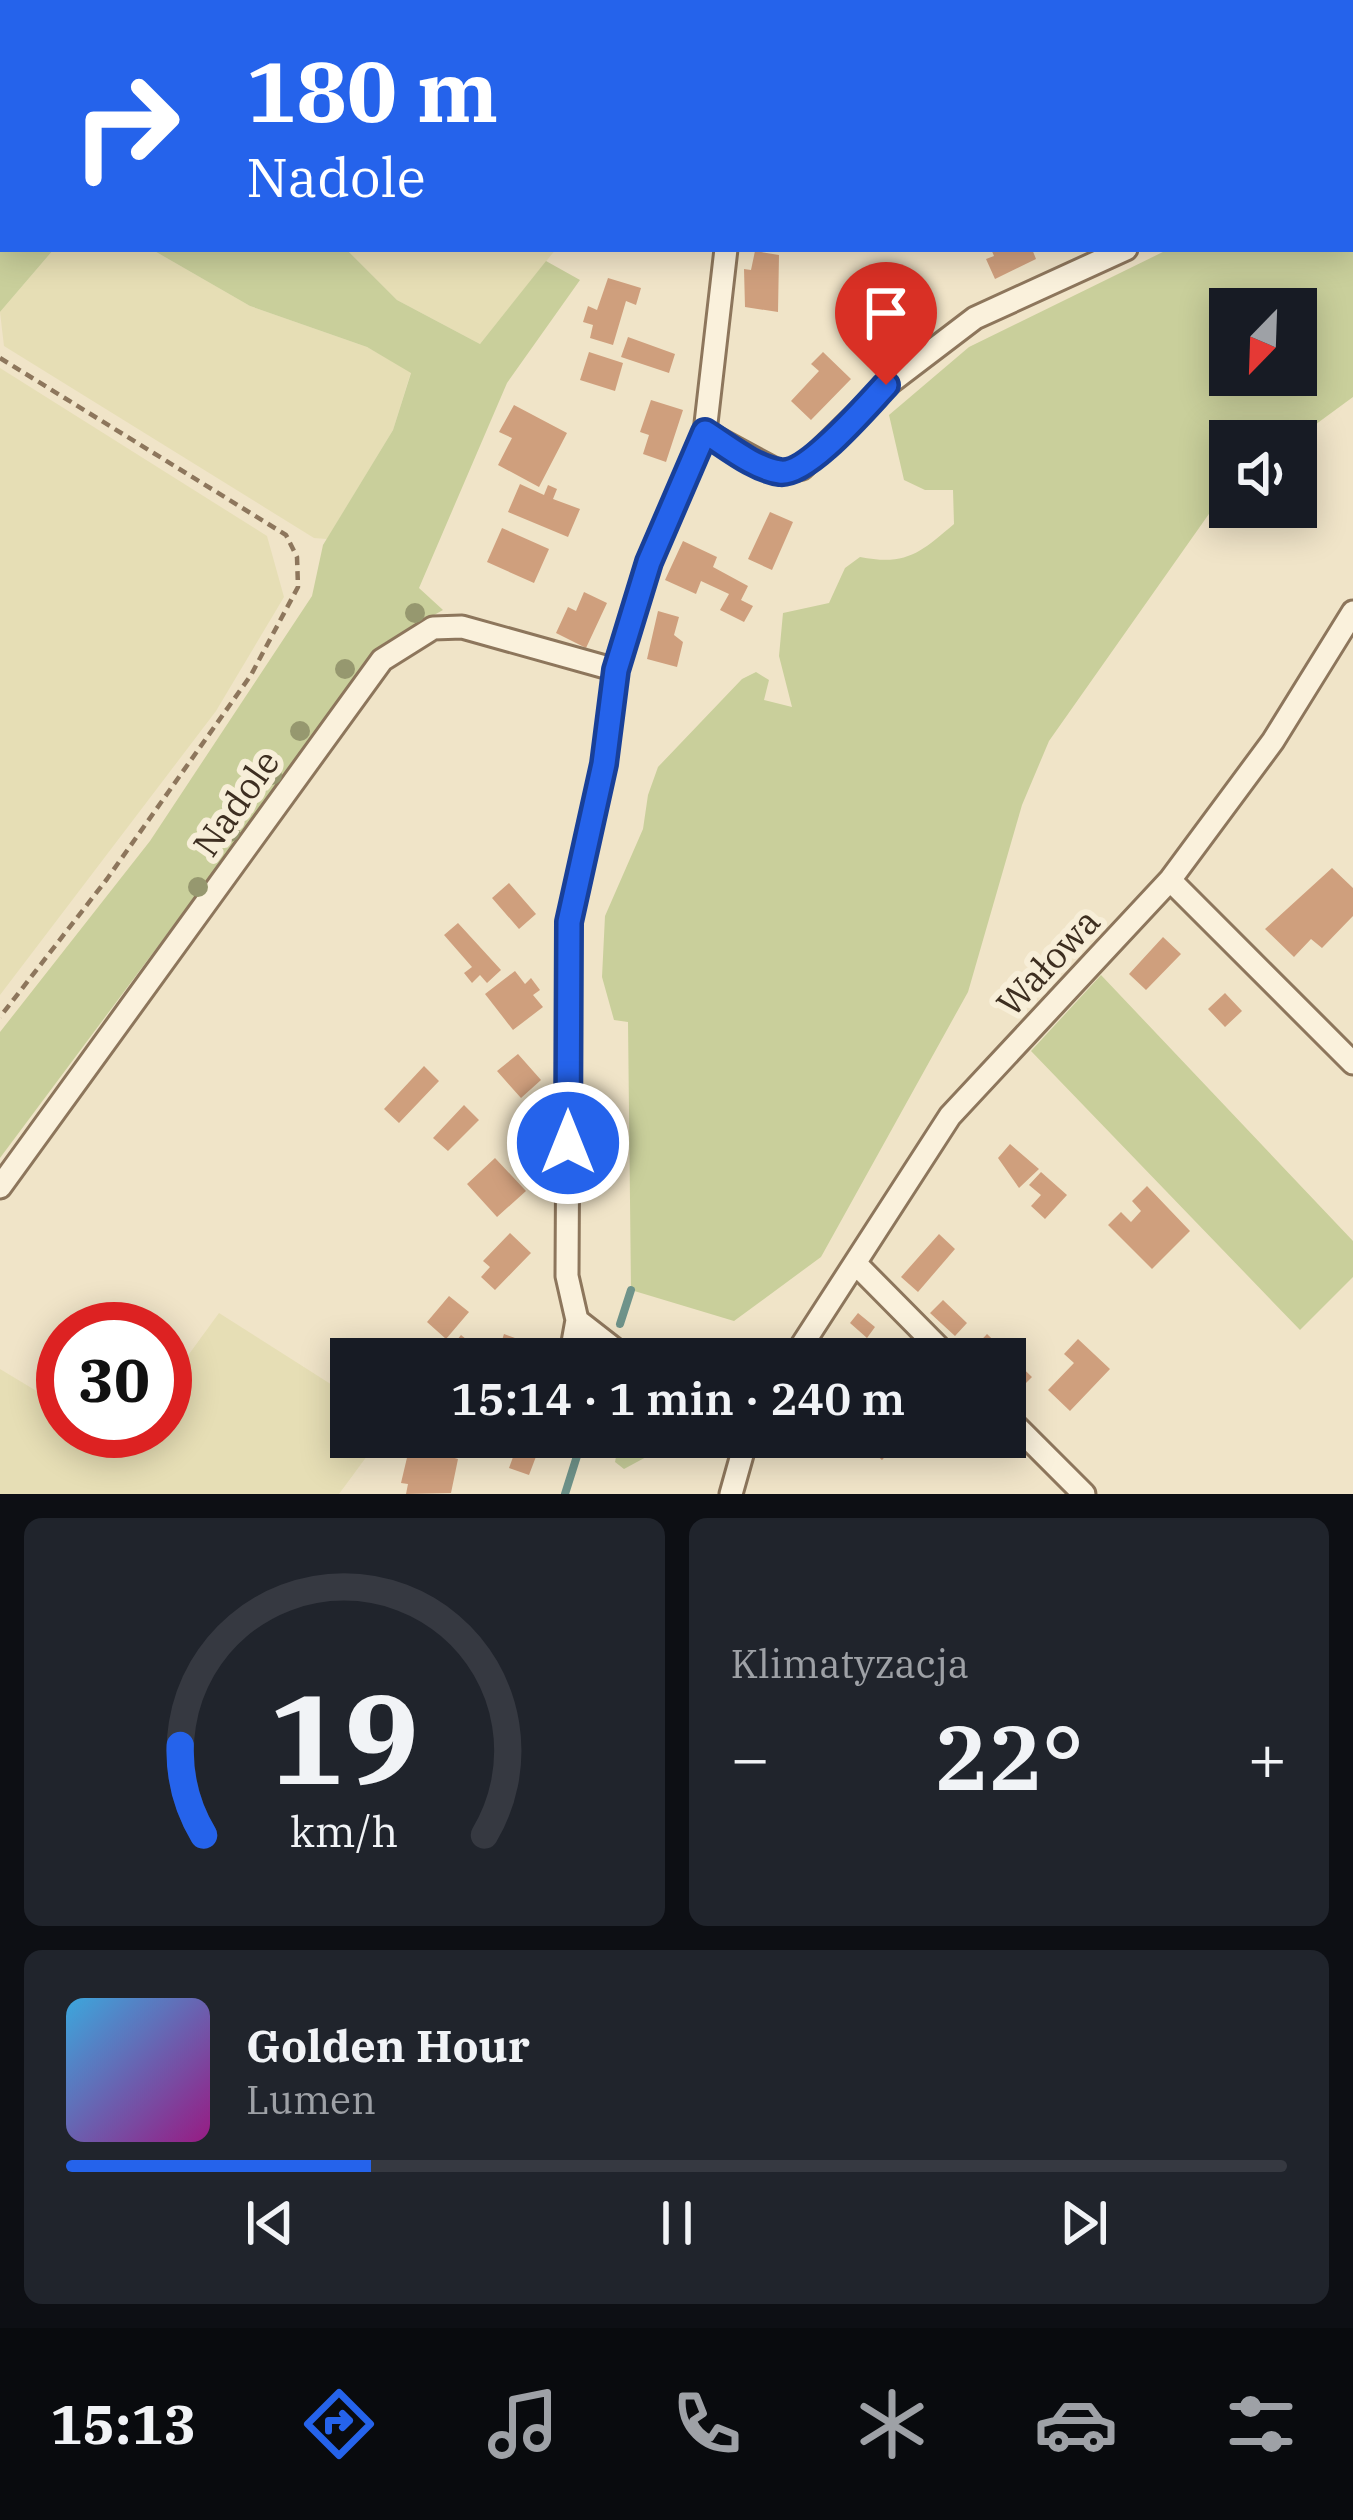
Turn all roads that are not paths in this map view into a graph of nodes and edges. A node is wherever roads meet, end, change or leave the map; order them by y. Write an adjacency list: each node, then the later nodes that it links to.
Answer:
1 (726, 252): 3 (street)
2 (1119, 252): 3 (street)
3 (705, 432): 5 (street)
4 (1353, 612): 6 (street, Wałowa)
5 (616, 670): 8 (street, Nadole); 10 (street)
6 (1170, 880): 7 (street); 9 (street, Wałowa)
7 (1353, 1063)
8 (0, 1187)
9 (856, 1264): 13 (street, Wałowa); 14 (street)
10 (577, 1321): 11 (street); 12 (street)
11 (574, 1338)
12 (599, 1338)
13 (808, 1338)
14 (929, 1338)
15 (1026, 1436): 18 (street)
16 (741, 1458): 17 (street)
17 (730, 1494)
18 (1084, 1494)

